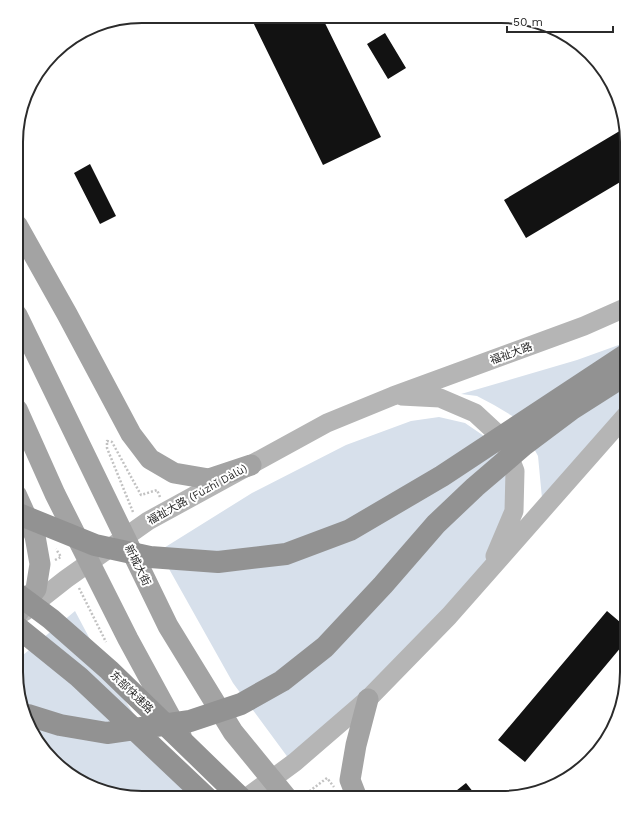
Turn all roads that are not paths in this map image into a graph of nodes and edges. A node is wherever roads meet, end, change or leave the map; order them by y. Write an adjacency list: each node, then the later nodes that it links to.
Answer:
1 (23, 236): 9 (main road)
2 (620, 310): 6 (main road, 福祉大路)
3 (23, 327): 23 (main road, 新城大街)
4 (620, 359): 11 (highway)
5 (620, 378): 18 (highway)
6 (393, 396): 9 (main road, 福祉大路 (Fúzhǐ Dàlù)); 12 (main road)
7 (620, 422): 12 (main road)
8 (23, 423): 20 (main road)
9 (251, 465): 15 (main road, 福祉大路 (Fúzhǐ Dàlù))
10 (23, 509): 14 (main road)
11 (23, 516)
12 (490, 570): 17 (main road)
13 (23, 598): 21 (highway, 东部快速路)
14 (23, 606)
15 (23, 613)
16 (23, 632): 19 (highway)
17 (368, 698): 22 (main road); 24 (main road)
18 (32, 716)
19 (200, 791)
20 (222, 791)
21 (234, 791)
22 (256, 791)
23 (290, 791)
24 (354, 791)

